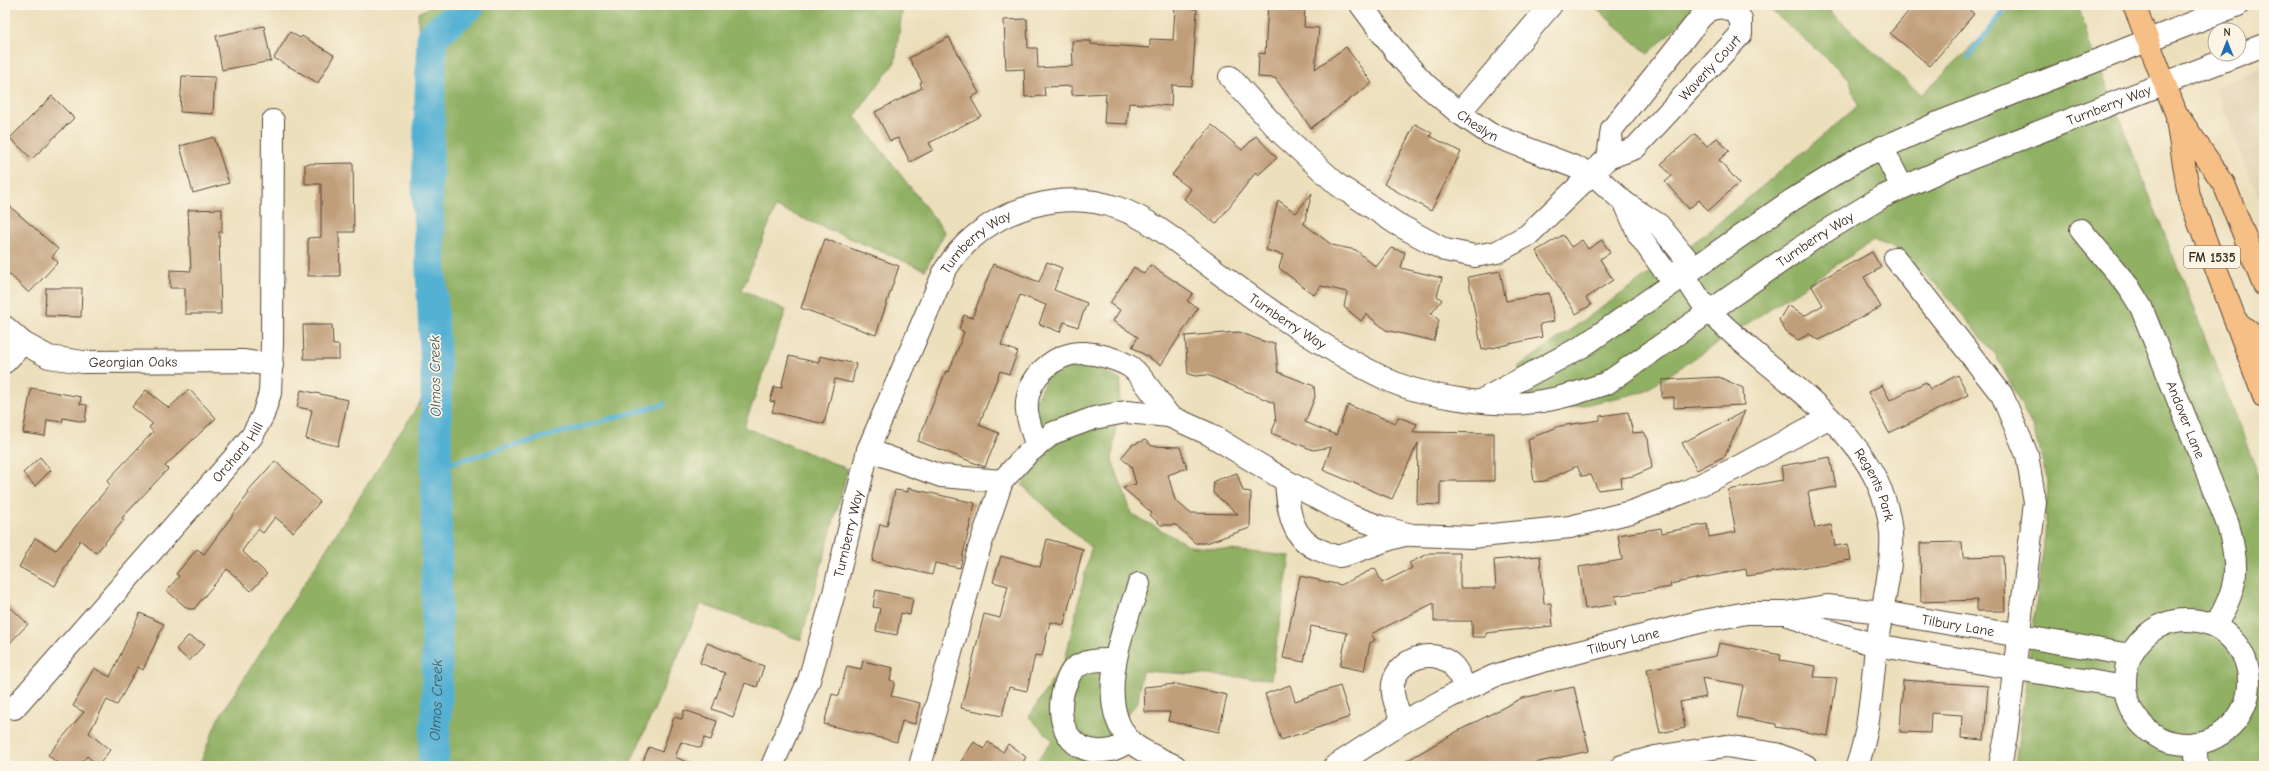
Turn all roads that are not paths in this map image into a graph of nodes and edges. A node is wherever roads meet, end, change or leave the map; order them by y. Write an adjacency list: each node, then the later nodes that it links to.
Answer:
1 (1551, 5): 9 (street)
2 (2134, 5): 5 (main road, FM 1535)
3 (2238, 5): 5 (street)
4 (1371, 9): 9 (street, Cheslyn)
5 (2147, 40): 8 (main road, FM 1535); 12 (street)
6 (2264, 45): 8 (street, Turnberry Way)
7 (1230, 77): 14 (street, Waverly Court)
8 (2164, 83): 10 (main road, FM 1535); 15 (street, Turnberry Way)
9 (1459, 113): 14 (street, Cheslyn)
10 (2176, 113): 19 (main road, FM 1535); 21 (main road, FM 1535)
11 (273, 121): 26 (street, Orchard Hill)
12 (1882, 147): 15 (street); 18 (street)
13 (1608, 158): 13 (street, Waverly Court); 14 (street, Waverly Court)
14 (1593, 174): 18 (street, Cheslyn)
15 (1902, 187): 20 (street, Turnberry Way)
16 (2080, 230): 39 (street, Andover Lane)
17 (1895, 258): 40 (street)
18 (1684, 275): 20 (street, Regents Park); 28 (street)
19 (2264, 285)
20 (1709, 312): 28 (street, Turnberry Way); 30 (street, Regents Park)
21 (2236, 321): 24 (main road); 27 (main road, FM 1535)
22 (5, 327): 23 (street, Georgian Oaks)
23 (23, 343): 25 (street); 26 (street, Georgian Oaks)
24 (2264, 344)
25 (5, 362)
26 (272, 365): 47 (street, Orchard Hill)
27 (2264, 397)
28 (1479, 401): 32 (street, Turnberry Way)
29 (1169, 416): 31 (street); 31 (street); 33 (street)
30 (1828, 418): 35 (street); 37 (street, Regents Park)
31 (1036, 446): 34 (street)
32 (868, 450): 34 (street); 51 (street, Turnberry Way)
33 (1286, 481): 35 (street); 35 (street)
34 (1002, 482): 52 (street)
35 (1412, 535)
36 (1139, 584): 43 (street)
37 (1882, 612): 38 (street, Tilbury Lane); 40 (street, Tilbury Lane); 41 (street, Regents Park)
38 (1785, 613): 41 (street, Tilbury Lane); 46 (street, Tilbury Lane)
39 (2215, 626): 42 (street); 50 (street)
40 (2020, 636): 42 (street, Tilbury Lane); 44 (street)
41 (1876, 645): 44 (street, Tilbury Lane); 57 (street, Regents Park)
42 (2130, 656): 45 (street)
43 (1114, 660): 49 (street); 49 (street)
44 (2016, 670): 45 (street, Tilbury Lane); 58 (street)
45 (2125, 687): 50 (street)
46 (1466, 689): 48 (street, Tilbury Lane); 48 (street)
47 (14, 708)
48 (1404, 722): 54 (street, Tilbury Lane)
49 (1130, 741): 53 (street)
50 (2195, 744): 59 (street)
51 (772, 766)
52 (920, 766)
53 (1175, 766)
54 (1335, 766)
55 (1622, 766): 56 (street)
56 (1806, 766)
57 (1857, 766)
58 (2000, 766)
59 (2198, 766)

